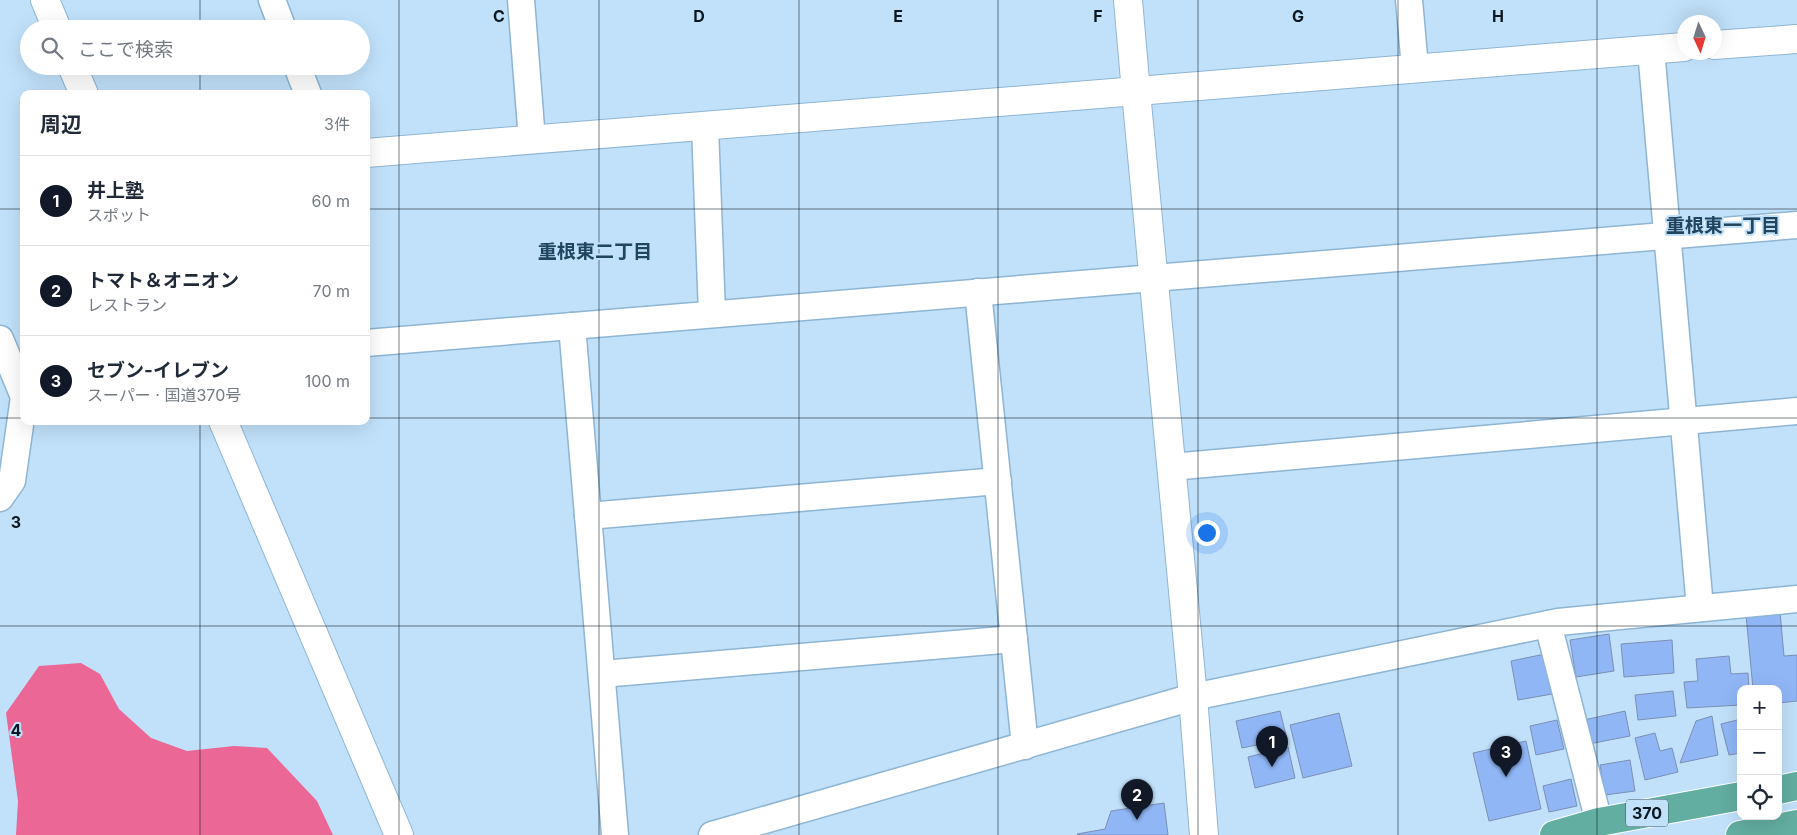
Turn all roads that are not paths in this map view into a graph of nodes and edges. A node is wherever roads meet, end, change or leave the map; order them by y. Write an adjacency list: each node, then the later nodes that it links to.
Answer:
1 (45, 0): 6 (street)
2 (272, 0): 7 (street)
3 (521, 0): 19 (street)
4 (1128, 0): 17 (street)
5 (1409, 0): 12 (street)
6 (53, 20)
7 (280, 20)
8 (1797, 39): 9 (street)
9 (1722, 44)
10 (1677, 48): 11 (street)
11 (1652, 50): 12 (street); 22 (street)
12 (1415, 68): 17 (street)
13 (76, 75): 15 (street)
14 (301, 75): 16 (street)
15 (82, 90)
16 (306, 90)
17 (1136, 92): 18 (street); 23 (street)
18 (705, 126): 19 (street); 25 (street)
19 (532, 140): 20 (street)
20 (370, 152)
21 (1797, 225): 22 (street)
22 (1668, 235): 23 (street); 31 (street)
23 (1153, 278): 24 (street); 34 (street)
24 (978, 292): 25 (street); 35 (street)
25 (712, 314): 26 (street)
26 (572, 326): 28 (street); 37 (street)
27 (0, 339): 29 (street)
28 (370, 343)
29 (20, 387)
30 (1797, 411): 31 (street)
31 (1684, 421): 34 (street); 39 (street)
32 (20, 425): 36 (street)
33 (224, 425): 50 (street)
34 (1171, 467): 43 (street)
35 (998, 481): 37 (street); 41 (street)
36 (0, 498)
37 (588, 516): 42 (street)
38 (1797, 599): 39 (street)
39 (1700, 608): 40 (street)
40 (1548, 624): 43 (street); 48 (street)
41 (1014, 639): 42 (street); 44 (street)
42 (602, 674): 51 (street)
43 (1193, 697): 44 (street); 53 (street)
44 (1025, 746): 52 (street)
45 (1797, 786): 46 (highway)
46 (1782, 789)
47 (1737, 797): 48 (highway, 370)
48 (1599, 822): 54 (highway, 370)
49 (1797, 824): 55 (highway)
50 (399, 835)
51 (616, 835)
52 (712, 835)
53 (1204, 835)
54 (1554, 835)
55 (1740, 835)

